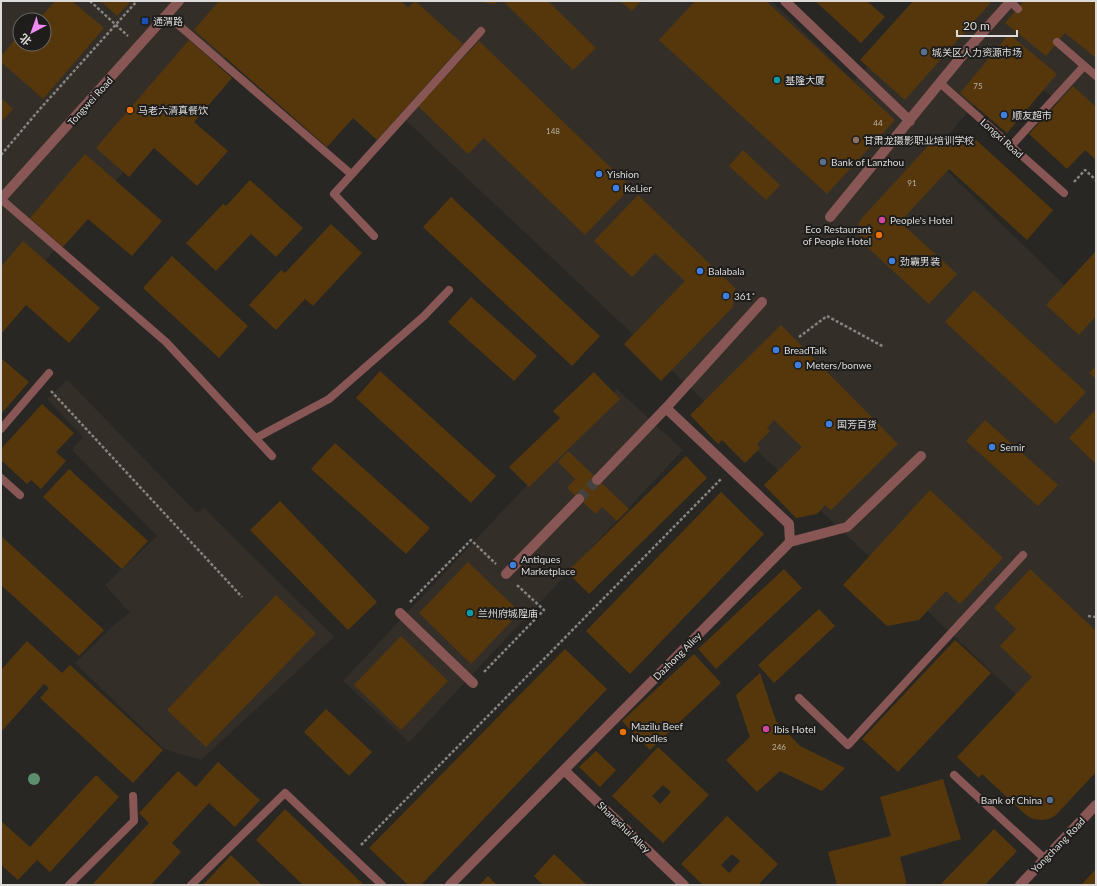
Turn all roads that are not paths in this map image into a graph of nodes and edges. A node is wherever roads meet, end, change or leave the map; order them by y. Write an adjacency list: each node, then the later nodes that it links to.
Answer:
1 (179, 1): 4 (street, Tongwei Road)
2 (785, 1): 10 (street)
3 (1013, 4): 9 (street)
4 (167, 15): 12 (lane); 14 (street, Tongwei Road)
5 (481, 31): 12 (lane)
6 (1057, 42): 7 (lane)
7 (1084, 66): 8 (lane); 11 (lane)
8 (1096, 76)
9 (940, 83): 10 (street); 11 (lane, Longxi Road)
10 (910, 121): 15 (street)
11 (1011, 146): 13 (lane, Longxi Road)
12 (351, 174): 16 (lane)
13 (1064, 193)
14 (1, 199): 22 (lane)
15 (830, 217)
16 (374, 236)
17 (449, 290): 22 (lane)
18 (762, 302): 20 (street)
19 (50, 373): 21 (lane)
20 (666, 408): 26 (street); 29 (street)
21 (1, 429)
22 (256, 438): 23 (lane)
23 (272, 456)
24 (921, 456): 29 (street)
25 (1, 478): 27 (lane)
26 (597, 480)
27 (20, 495)
28 (579, 498): 31 (street)
29 (790, 542): 35 (street, Dazhong Alley)
30 (1023, 555): 34 (lane)
31 (506, 574)
32 (400, 613): 33 (street)
33 (474, 683)
34 (799, 698)
35 (564, 770): 44 (street, Dazhong Alley); 45 (street, Shangshui Alley)
36 (954, 775): 39 (lane)
37 (133, 796): 41 (lane)
38 (1096, 805): 39 (street, Yongchang Road)
39 (1045, 859): 40 (street, Yongchang Road)
40 (1023, 884)
41 (70, 885)
42 (191, 885): 43 (lane)
43 (382, 885)
44 (450, 885)
45 (684, 885)

